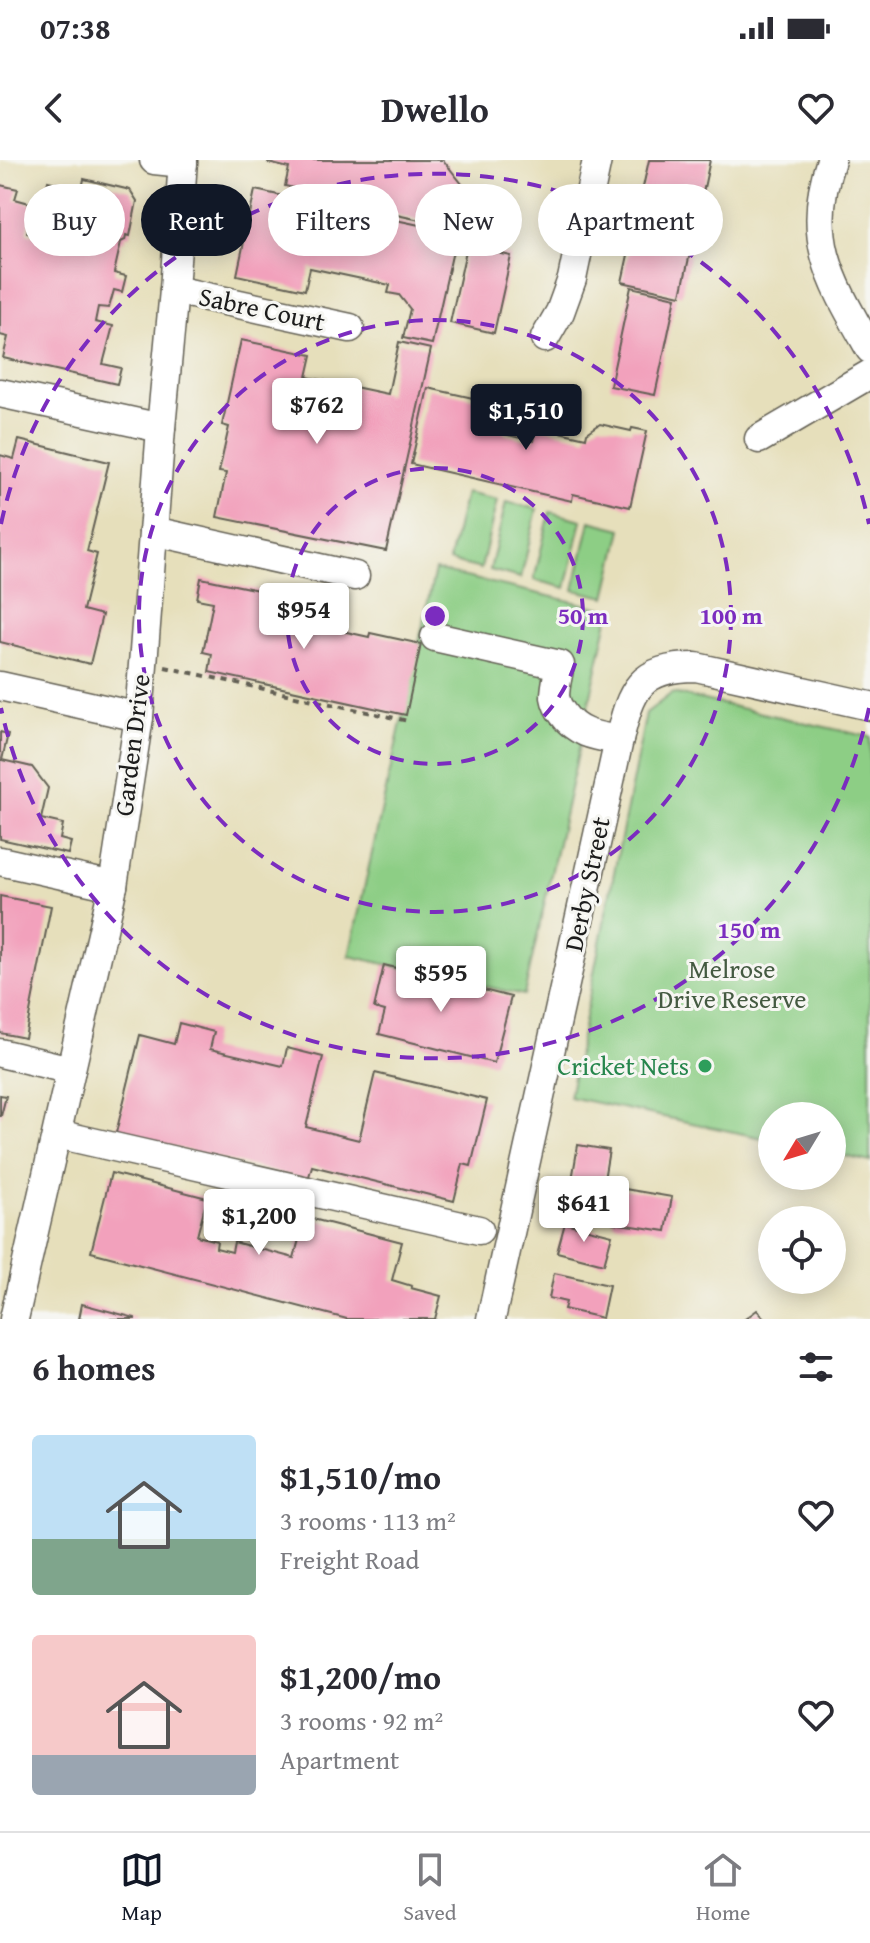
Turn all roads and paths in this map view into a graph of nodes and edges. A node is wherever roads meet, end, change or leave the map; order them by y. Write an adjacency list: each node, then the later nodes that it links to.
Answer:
1 (154, 160): 4 (street)
2 (597, 160): 7 (street)
3 (831, 160): 8 (street)
4 (183, 162): 5 (street, Garden Drive)
5 (174, 290): 6 (street, Sabre Court); 11 (street, Garden Drive)
6 (350, 328)
7 (545, 338)
8 (870, 349)
9 (870, 374): 12 (street)
10 (0, 393): 11 (street)
11 (161, 428): 13 (street, Garden Drive)
12 (759, 439)
13 (153, 531): 14 (street); 16 (street, Garden Drive)
14 (355, 576)
15 (435, 637): 21 (street)
16 (143, 662): 19 (street, Garden Drive); 20 (path)
17 (0, 686): 19 (street)
18 (870, 706): 21 (street, Derby Street)
19 (139, 717): 23 (street, Garden Drive)
20 (408, 721)
21 (619, 740): 29 (street, Derby Street)
22 (0, 861): 23 (street)
23 (113, 886): 25 (street, Garden Drive)
24 (0, 1053): 25 (street)
25 (71, 1070): 26 (street, Garden Drive)
26 (57, 1134): 27 (street); 28 (street, Garden Drive)
27 (479, 1230)
28 (14, 1319)
29 (491, 1319)

